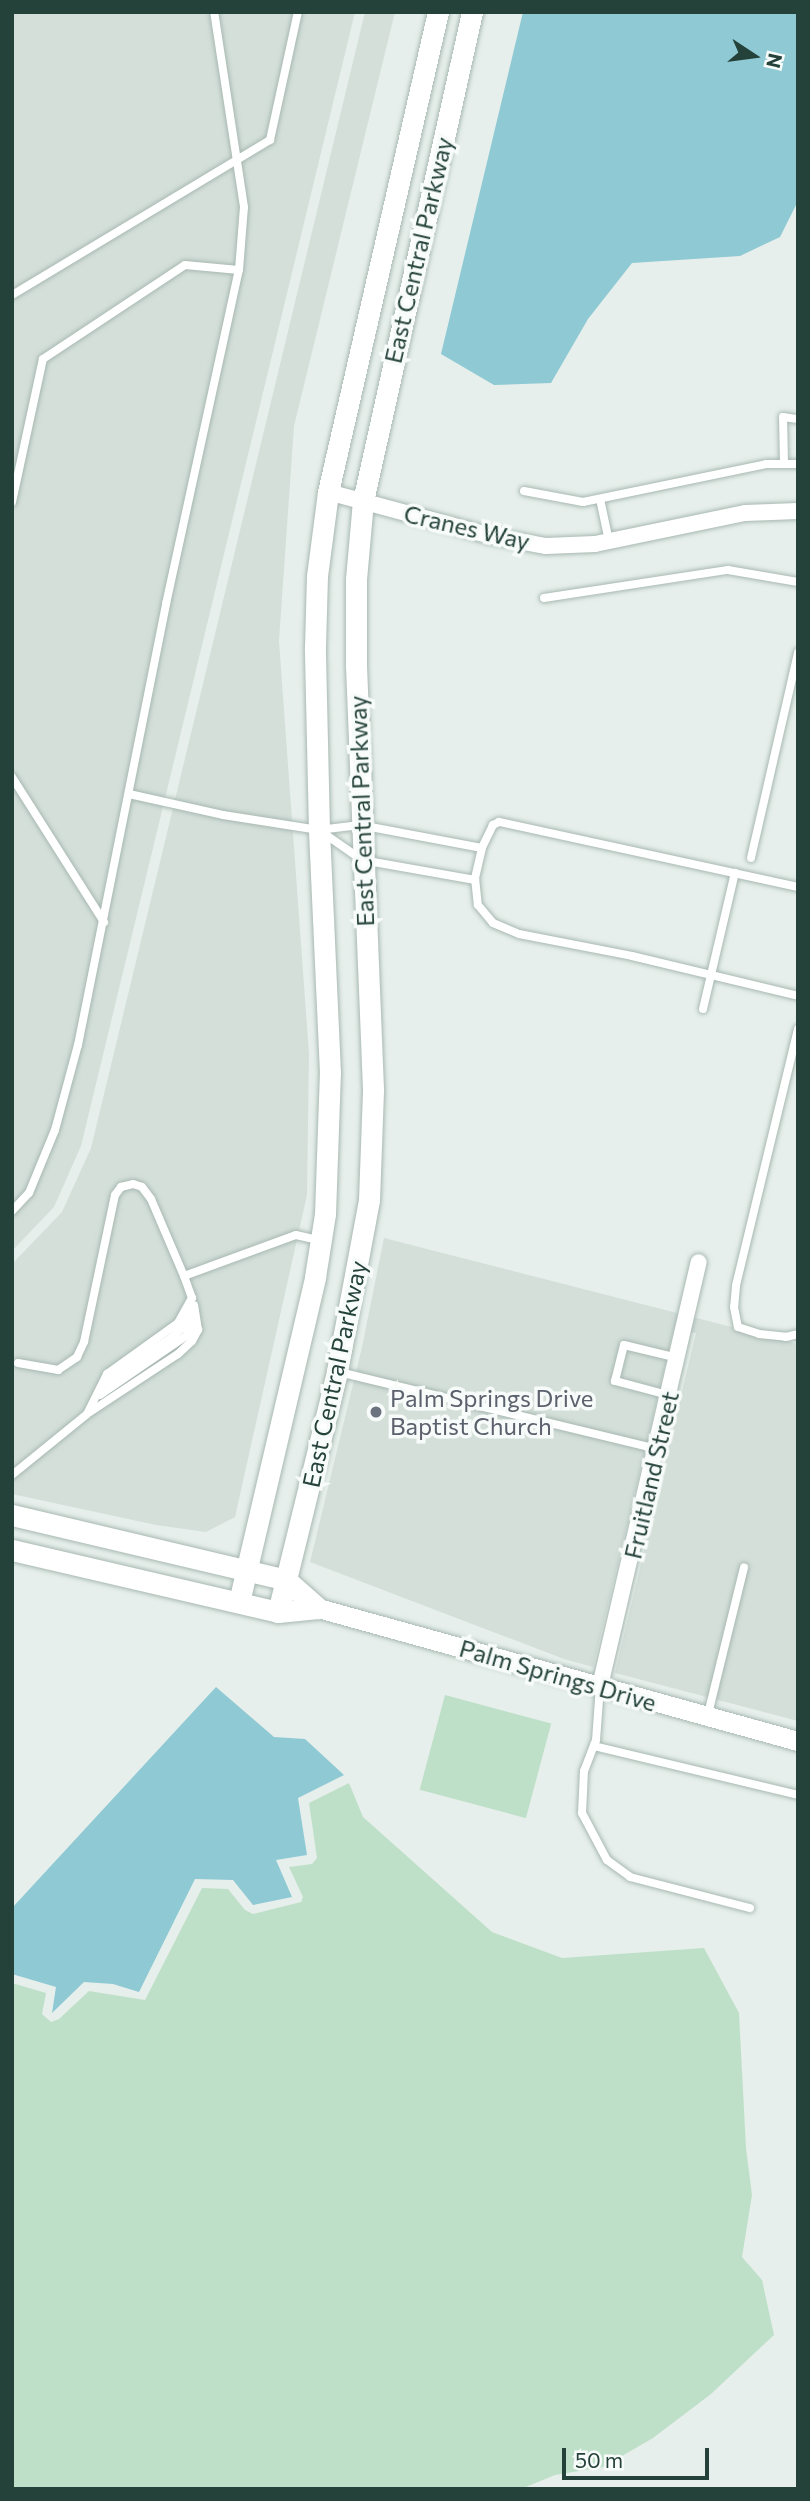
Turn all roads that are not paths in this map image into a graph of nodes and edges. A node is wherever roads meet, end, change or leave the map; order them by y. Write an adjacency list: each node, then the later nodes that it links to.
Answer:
1 (214, 12): 5 (lane)
2 (298, 12): 5 (lane)
3 (439, 12): 12 (main road, East Central Parkway)
4 (472, 12): 14 (main road, East Central Parkway)
5 (237, 157): 6 (lane); 7 (lane)
6 (239, 270): 15 (lane); 22 (lane)
7 (12, 295)
8 (798, 419): 9 (lane)
9 (784, 463): 10 (lane, Cranes Way); 13 (lane, Cranes Way)
10 (798, 464)
11 (524, 491): 13 (lane, Cranes Way)
12 (328, 492): 14 (street, Cranes Way); 24 (main road, East Central Parkway)
13 (600, 499): 17 (lane)
14 (363, 501): 17 (street, Cranes Way); 23 (main road, East Central Parkway)
15 (12, 502)
16 (798, 511): 17 (street, Cranes Way)
17 (609, 541)
18 (798, 582): 19 (lane)
19 (544, 598)
20 (798, 652): 26 (lane)
21 (12, 777): 31 (lane)
22 (129, 794): 24 (lane); 31 (lane)
23 (360, 825): 24 (lane); 25 (lane); 27 (main road, East Central Parkway)
24 (319, 830): 27 (lane); 37 (main road, East Central Parkway)
25 (482, 848): 28 (lane); 29 (lane)
26 (751, 858)
27 (362, 860): 29 (lane); 45 (main road, East Central Parkway)
28 (735, 873): 30 (lane); 32 (lane)
29 (475, 880): 32 (lane)
30 (798, 887)
31 (104, 922): 36 (lane)
32 (710, 975): 33 (lane); 34 (lane)
33 (798, 996)
34 (703, 1009)
35 (798, 1029): 42 (lane)
36 (12, 1211)
37 (321, 1240): 39 (lane); 54 (main road, East Central Parkway)
38 (699, 1262): 43 (street, Fruitland Street)
39 (184, 1276): 40 (lane); 44 (lane)
40 (193, 1301): 41 (lane); 47 (lane)
41 (196, 1317): 47 (lane); 48 (lane)
42 (798, 1334)
43 (678, 1358): 46 (street, Fruitland Street); 46 (lane)
44 (18, 1363)
45 (337, 1371): 49 (lane); 55 (main road, East Central Parkway)
46 (670, 1395): 49 (street, Fruitland Street)
47 (97, 1396): 48 (lane)
48 (87, 1414): 50 (lane)
49 (657, 1450): 59 (street, Fruitland Street)
50 (12, 1475)
51 (12, 1515): 54 (main road, Palm Springs Drive)
52 (12, 1550): 56 (main road, Palm Springs Drive)
53 (744, 1567): 60 (lane)
54 (246, 1570): 55 (main road, Palm Springs Drive); 56 (main road, East Central Parkway)
55 (286, 1580): 57 (main road, Palm Springs Drive); 58 (main road, East Central Parkway)
56 (239, 1602): 58 (main road, Palm Springs Drive)
57 (318, 1608): 58 (main road, Palm Springs Drive); 59 (street, Palm Springs Drive)
58 (278, 1612)
59 (600, 1686): 60 (street, Palm Springs Drive); 62 (lane)
60 (707, 1717): 61 (street, Palm Springs Drive)
61 (798, 1741)
62 (594, 1745): 63 (lane); 64 (lane)
63 (798, 1795)
64 (750, 1908)

